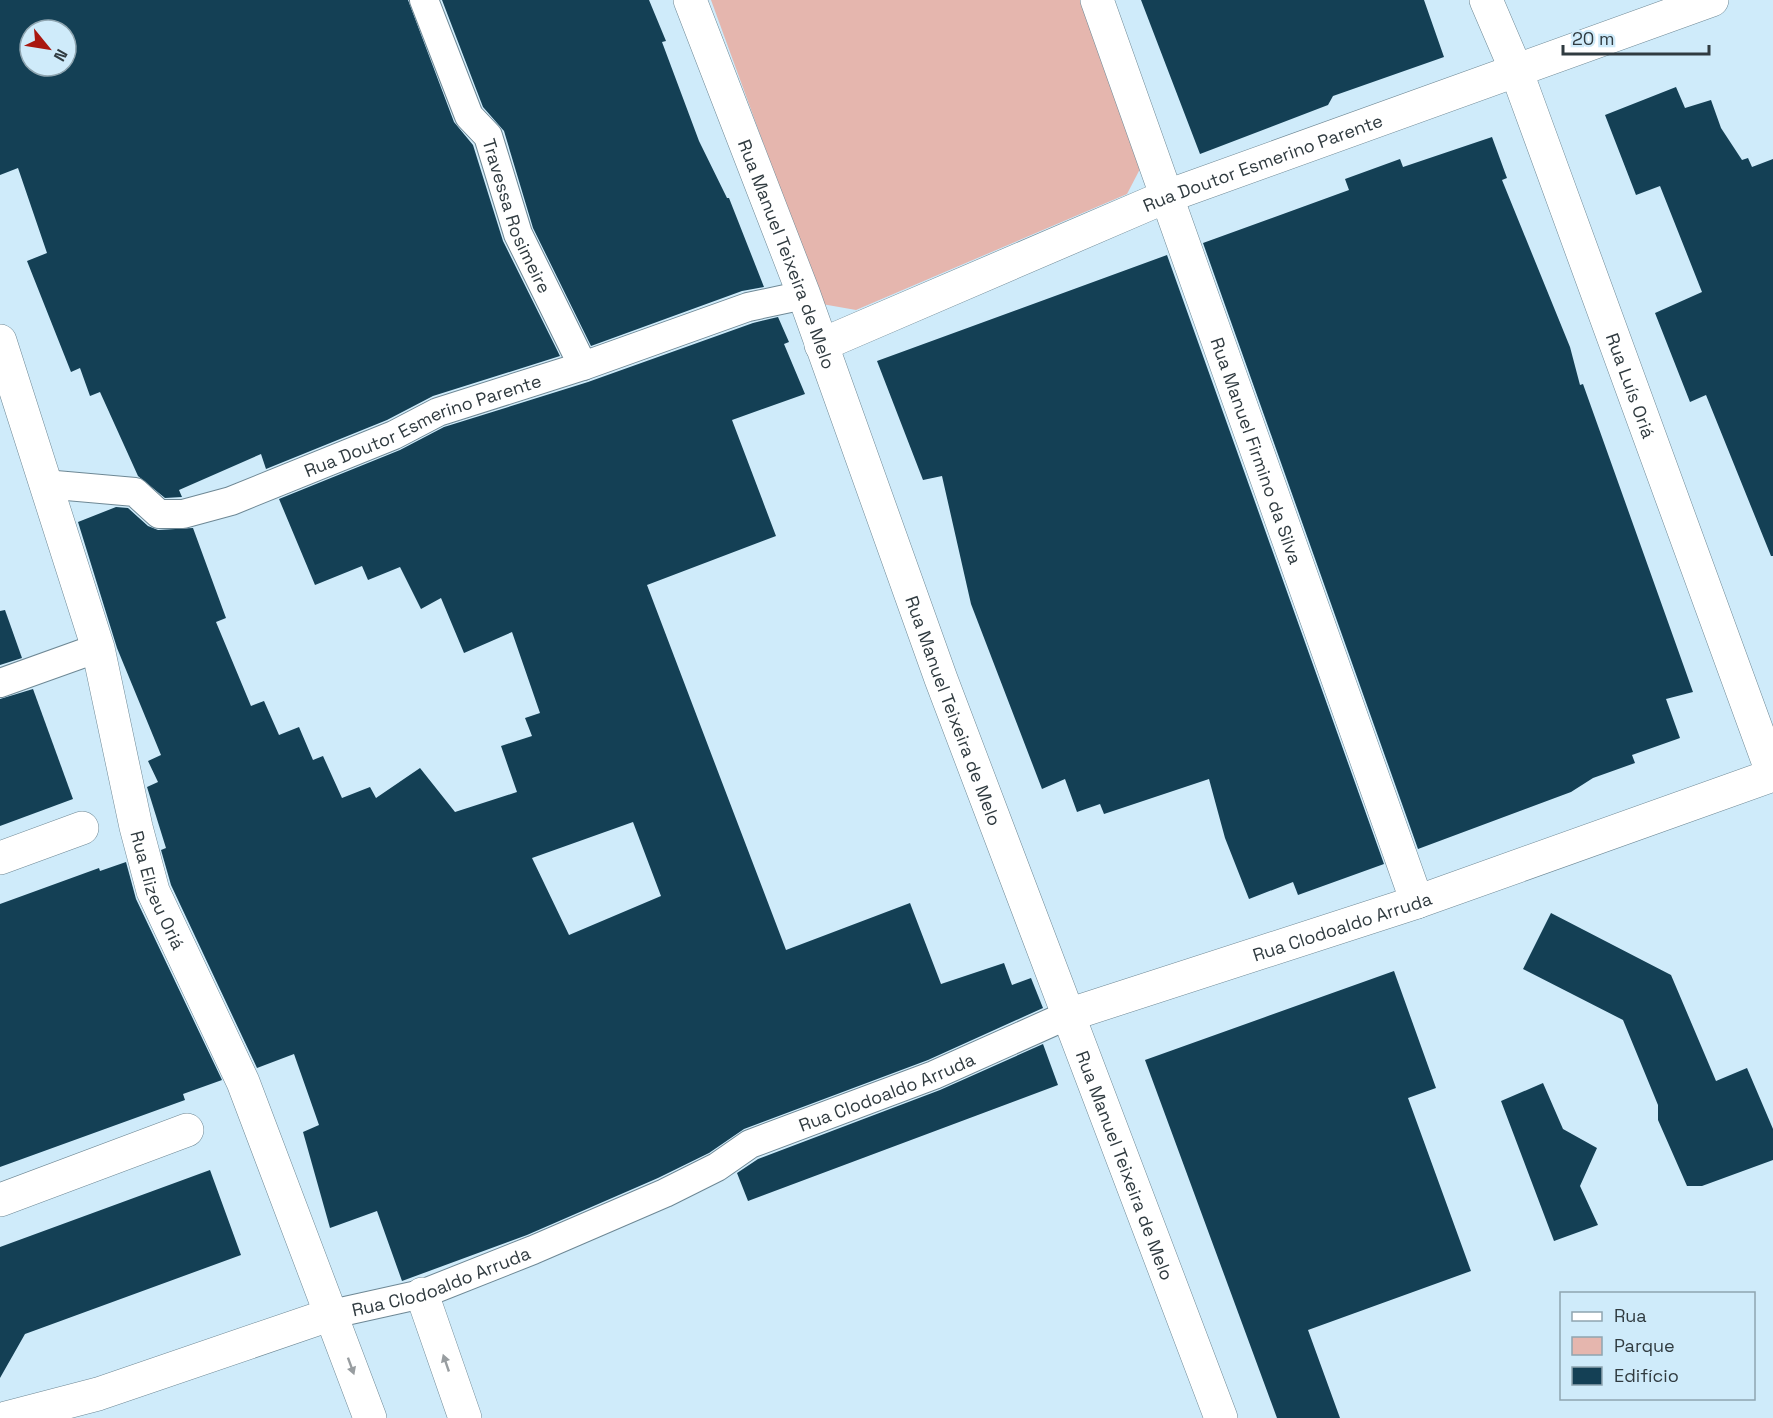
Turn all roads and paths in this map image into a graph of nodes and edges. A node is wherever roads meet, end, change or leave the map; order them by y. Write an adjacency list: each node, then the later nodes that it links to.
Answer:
1 (424, 0): 11 (lane, Travessa Rosimeire)
2 (690, 0): 8 (street, Rua Manuel Teixeira de Melo)
3 (1097, 0): 7 (street, Rua Manuel Firmino da Silva)
4 (1486, 0): 6 (street, Rua Luís Oriá)
5 (1712, 0): 6 (street, Rua Doutor Esmerino Parente)
6 (1516, 70): 7 (street, Rua Doutor Esmerino Parente); 15 (street, Rua Luís Oriá)
7 (1165, 197): 10 (street, Rua Doutor Esmerino Parente); 18 (street, Rua Manuel Firmino da Silva)
8 (804, 295): 10 (street, Rua Manuel Teixeira de Melo); 11 (lane, Rua Doutor Esmerino Parente)
9 (0, 342): 12 (street, Rua Elizeu Oriá)
10 (821, 345): 19 (street, Rua Manuel Teixeira de Melo)
11 (583, 366): 12 (lane, Rua Doutor Esmerino Parente)
12 (44, 484): 13 (street, Rua Elizeu Oriá)
13 (98, 648): 14 (lane); 23 (street, Rua Elizeu Oriá)
14 (0, 683)
15 (1773, 775): 18 (street, Rua Clodoaldo Arruda)
16 (82, 828): 17 (street)
17 (0, 858)
18 (1417, 902): 19 (street, Rua Clodoaldo Arruda)
19 (1068, 1015): 22 (lane, Rua Clodoaldo Arruda); 28 (street, Rua Manuel Teixeira de Melo)
20 (187, 1130): 21 (street)
21 (0, 1200)
22 (422, 1294): 23 (lane, Rua Clodoaldo Arruda); 27 (street, one-way to 22)
23 (332, 1314): 24 (street, Rua Clodoaldo Arruda); 26 (street, Rua Elizeu Oriá, one-way to 26)
24 (102, 1406): 25 (street, Rua Clodoaldo Arruda)
25 (6, 1418)
26 (370, 1418)
27 (465, 1418)
28 (1221, 1418)

